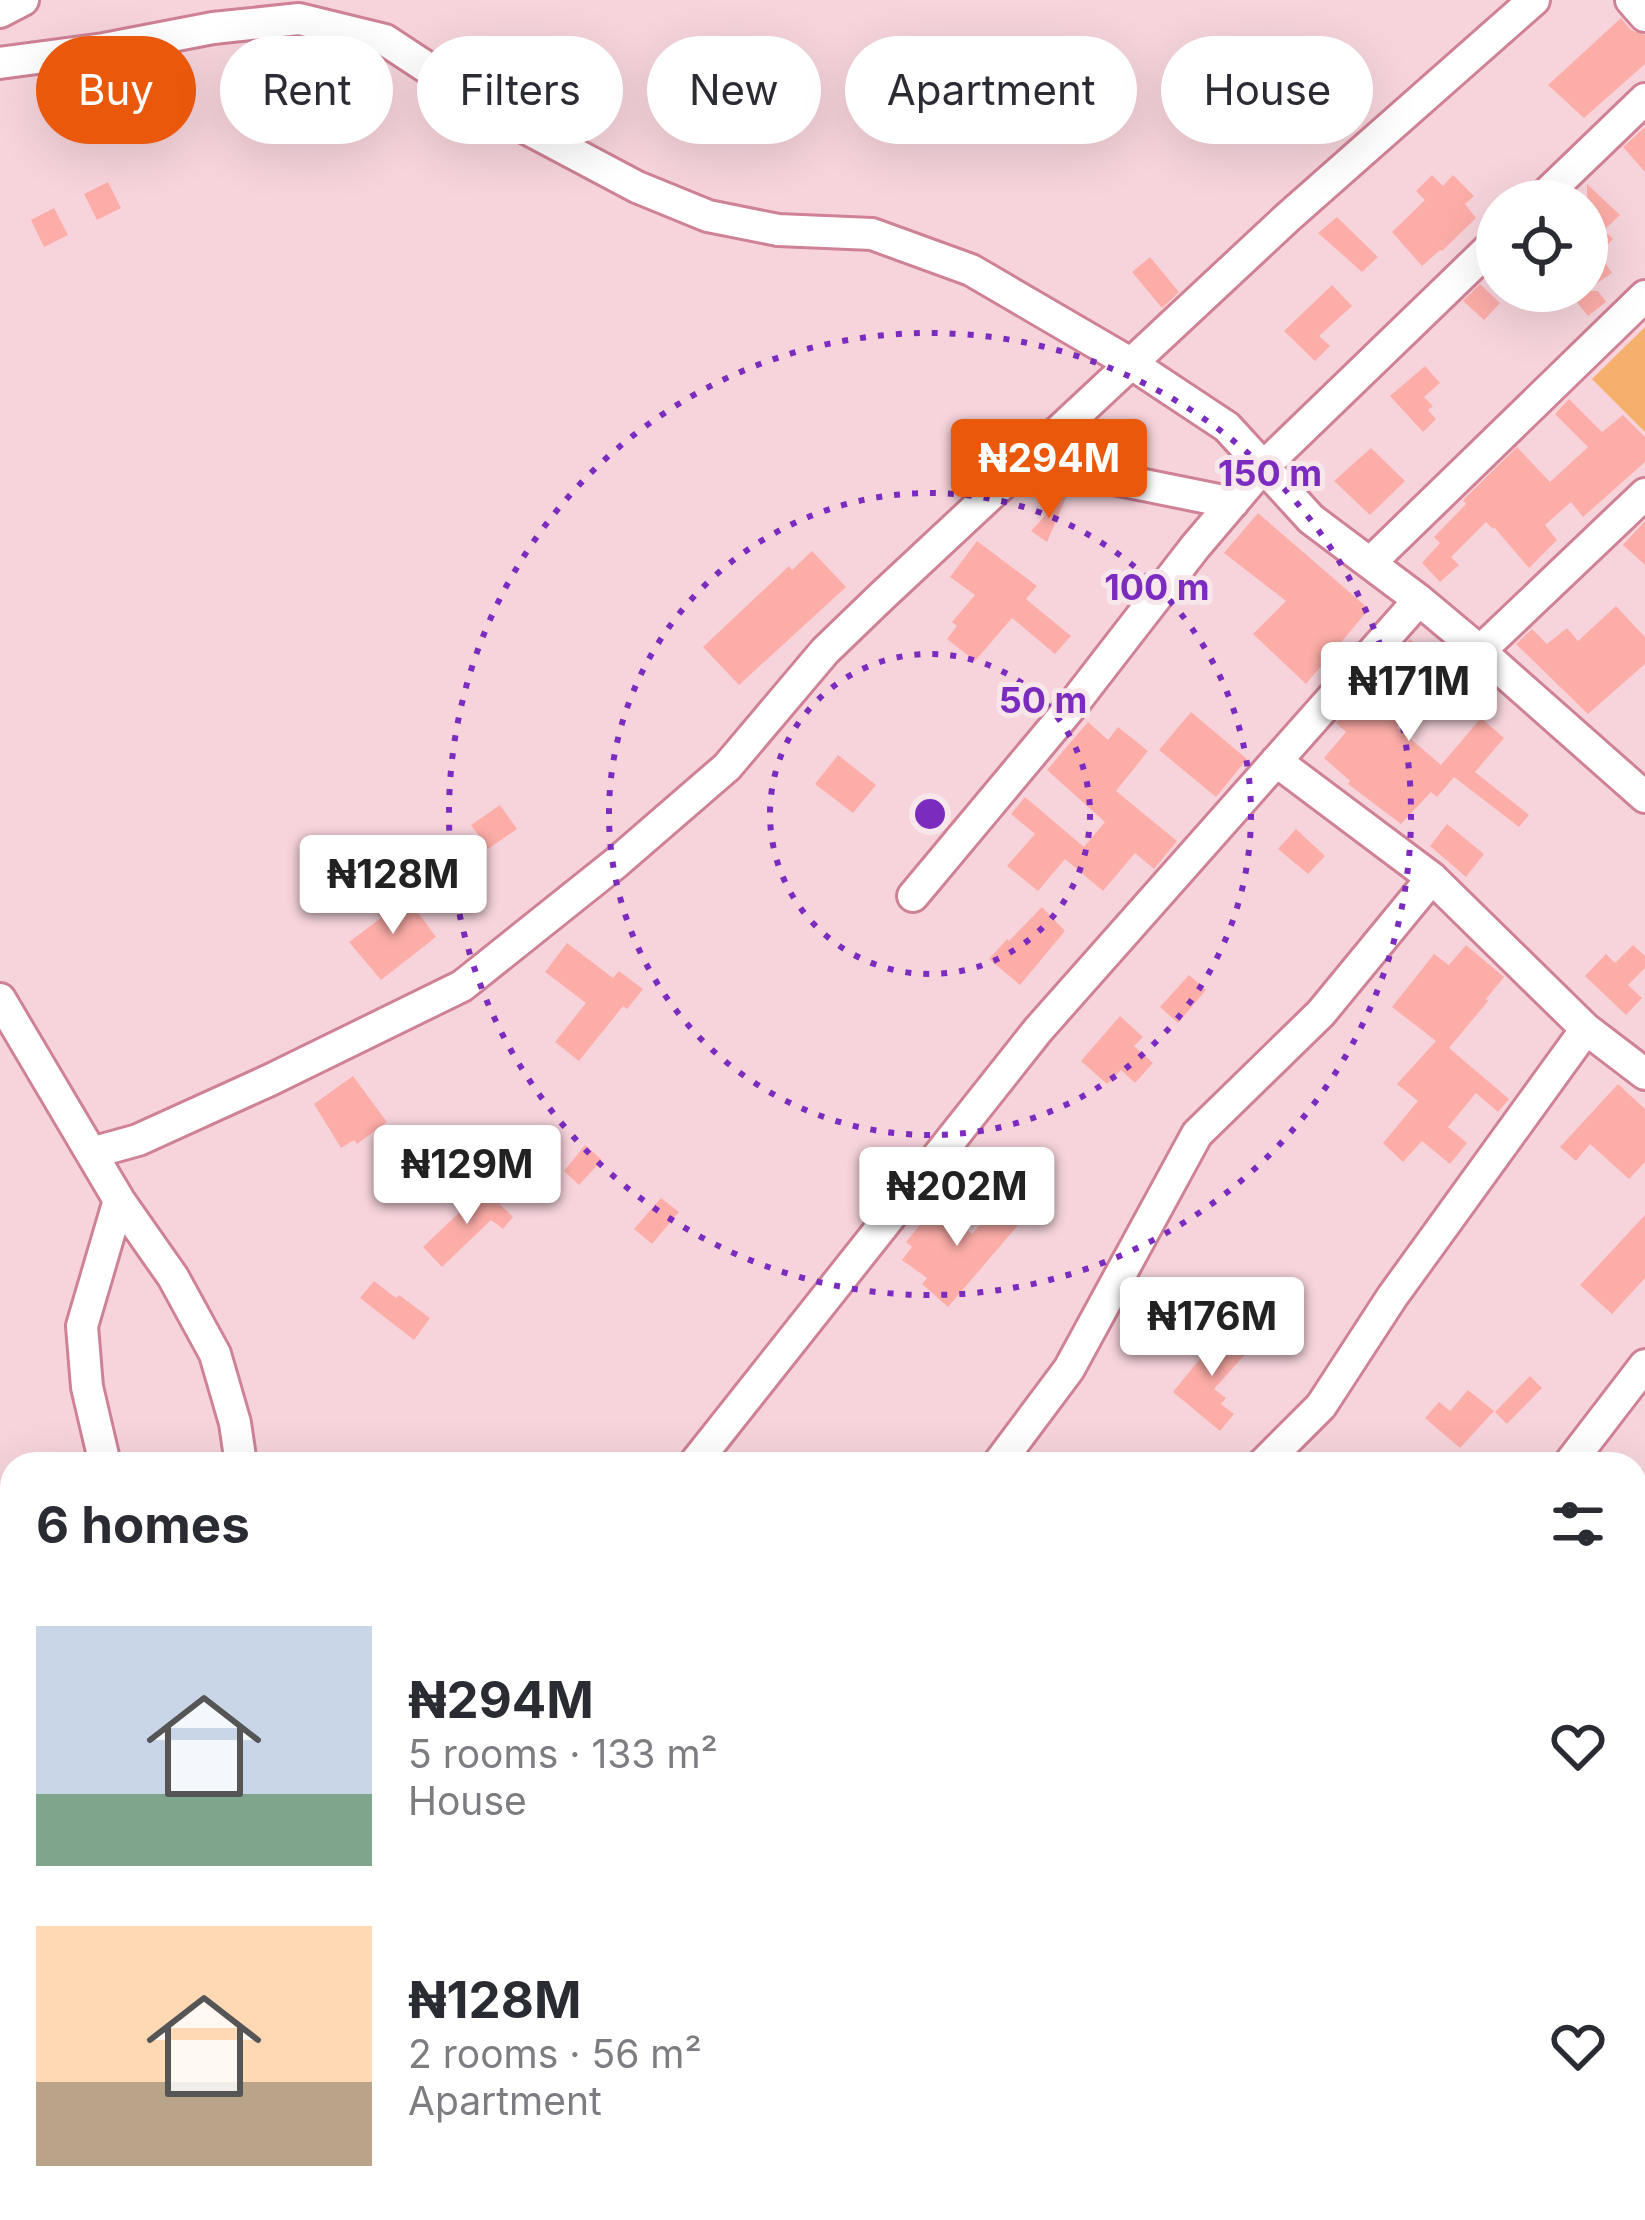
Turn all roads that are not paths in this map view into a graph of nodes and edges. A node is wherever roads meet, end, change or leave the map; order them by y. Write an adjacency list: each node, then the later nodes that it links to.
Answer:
1 (23, 0): 4 (street)
2 (1534, 0): 11 (street)
3 (1631, 0): 5 (street)
4 (0, 12)
5 (1645, 16)
6 (0, 63): 11 (street)
7 (1645, 99): 8 (street)
8 (1561, 180)
9 (1476, 262): 13 (street)
10 (1645, 296): 16 (street)
11 (1132, 364): 12 (street); 13 (street)
12 (1025, 460): 15 (street); 26 (street)
13 (1263, 467): 15 (street); 16 (street)
14 (1645, 494): 18 (street)
15 (1233, 502): 22 (street)
16 (1370, 563): 17 (street)
17 (1419, 600): 18 (street); 19 (street)
18 (1480, 651): 20 (street)
19 (1276, 761): 21 (street); 31 (street)
20 (1645, 797)
21 (1432, 878): 24 (street); 32 (street)
22 (913, 896)
23 (0, 998): 26 (street)
24 (1586, 1029): 25 (street); 33 (street)
25 (1645, 1074)
26 (91, 1154): 27 (street)
27 (118, 1200): 29 (street); 30 (street)
28 (1645, 1365): 34 (street)
29 (102, 1452)
30 (240, 1452)
31 (704, 1452)
32 (1007, 1452)
33 (1275, 1452)
34 (1578, 1452)

